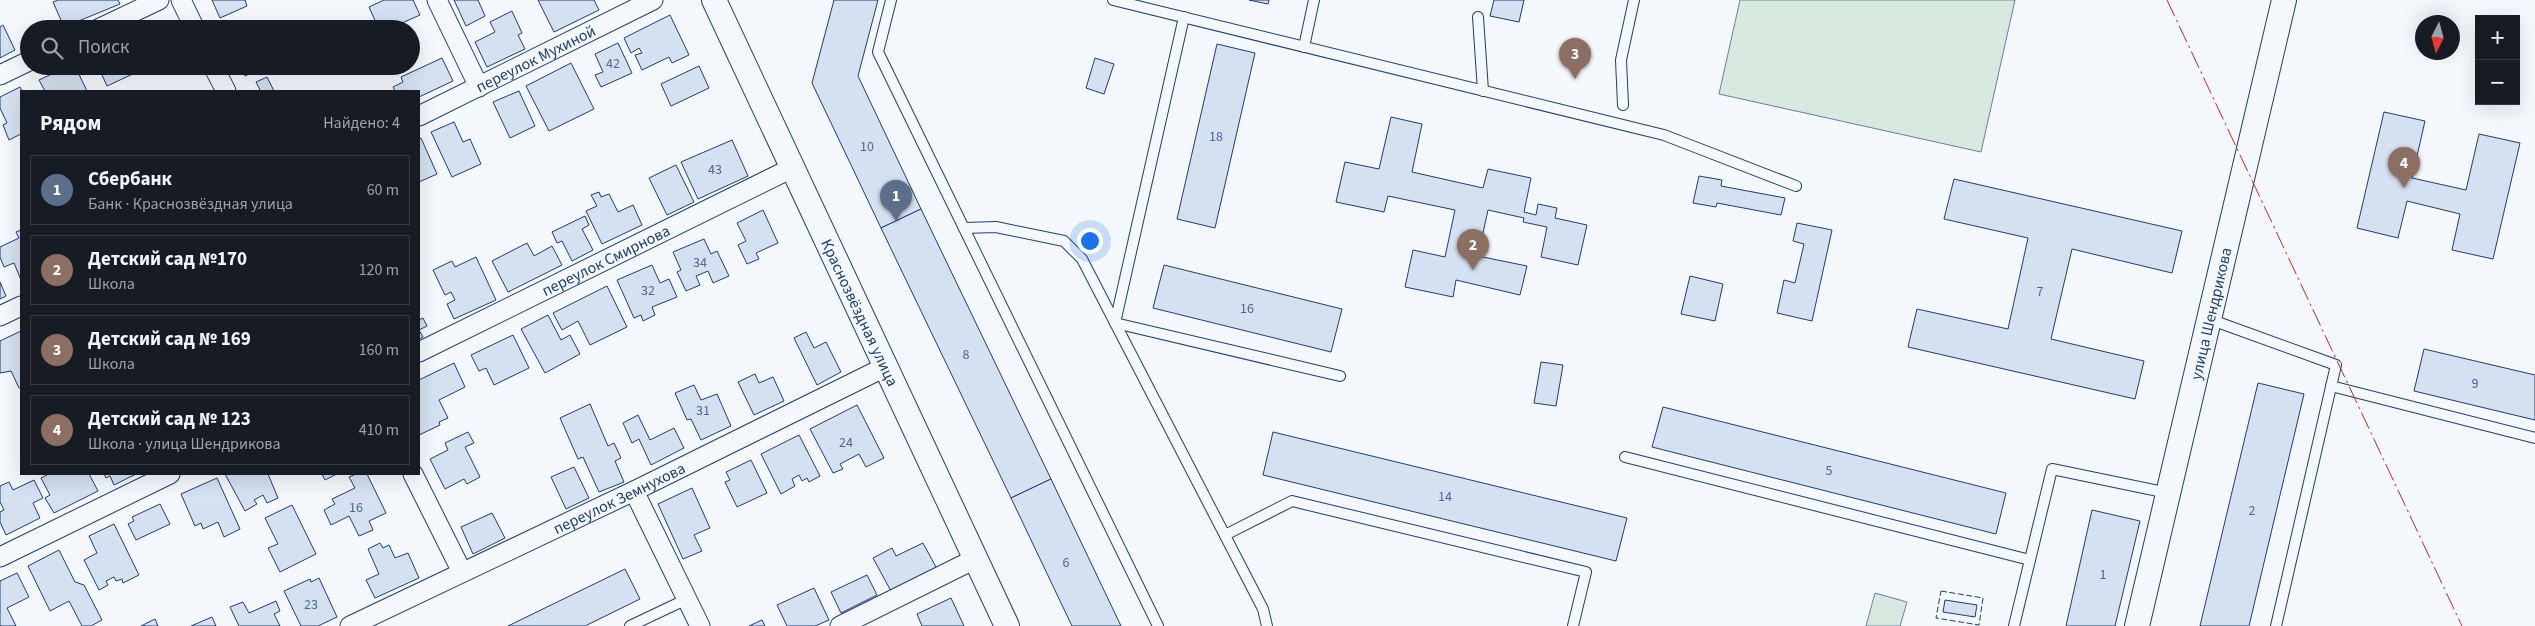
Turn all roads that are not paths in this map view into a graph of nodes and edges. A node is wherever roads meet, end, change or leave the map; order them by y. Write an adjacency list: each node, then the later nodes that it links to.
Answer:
1 (159, 0): 13 (street)
2 (181, 0): 14 (street)
3 (437, 0): 19 (street)
4 (653, 0): 19 (street, переулок Мухиной)
5 (714, 0): 24 (street, Краснозвёздная улица)
6 (891, 0): 26 (lane)
7 (1113, 0): 12 (lane)
8 (1314, 0): 15 (lane)
9 (1634, 0): 22 (lane)
10 (2284, 0): 29 (street, улица Шендрикова)
11 (1478, 17): 21 (lane)
12 (1184, 18): 15 (lane); 30 (lane)
13 (117, 20)
14 (191, 20)
15 (1304, 47): 21 (lane)
16 (20, 65): 17 (street)
17 (0, 75)
18 (218, 75): 20 (street)
19 (480, 87): 23 (street, переулок Мухиной)
20 (226, 90)
21 (1483, 91): 25 (lane)
22 (1623, 105)
23 (420, 116)
24 (792, 168): 31 (street, переулок Смирнова); 32 (street, Краснозвёздная улица)
25 (1796, 186)
26 (964, 228): 30 (lane); 52 (lane)
27 (20, 306): 28 (street)
28 (0, 316)
29 (2209, 319): 34 (lane); 40 (street, улица Шендрикова)
30 (1115, 323): 33 (lane); 41 (lane)
31 (420, 352)
32 (885, 367): 39 (street, переулок Земнухова); 43 (street, Краснозвёздная улица)
33 (1340, 376)
34 (2331, 386): 35 (lane); 57 (lane)
35 (2535, 438)
36 (1625, 457): 44 (lane)
37 (168, 475): 42 (street)
38 (414, 475): 45 (street)
39 (634, 492): 45 (street, переулок Земнухова); 46 (street)
40 (2168, 493): 44 (lane); 56 (street, улица Шендрикова)
41 (1225, 536): 53 (lane); 54 (lane)
42 (0, 557)
43 (975, 559): 50 (street); 51 (street, Краснозвёздная улица)
44 (2030, 560): 55 (lane)
45 (462, 572): 47 (street, переулок Земнухова)
46 (687, 599): 48 (lane); 49 (street)
47 (350, 626)
48 (630, 626)
49 (700, 626)
50 (840, 626)
51 (1007, 626)
52 (1158, 626)
53 (1267, 626)
54 (1573, 626)
55 (2014, 626)
56 (2136, 626)
57 (2276, 626)

